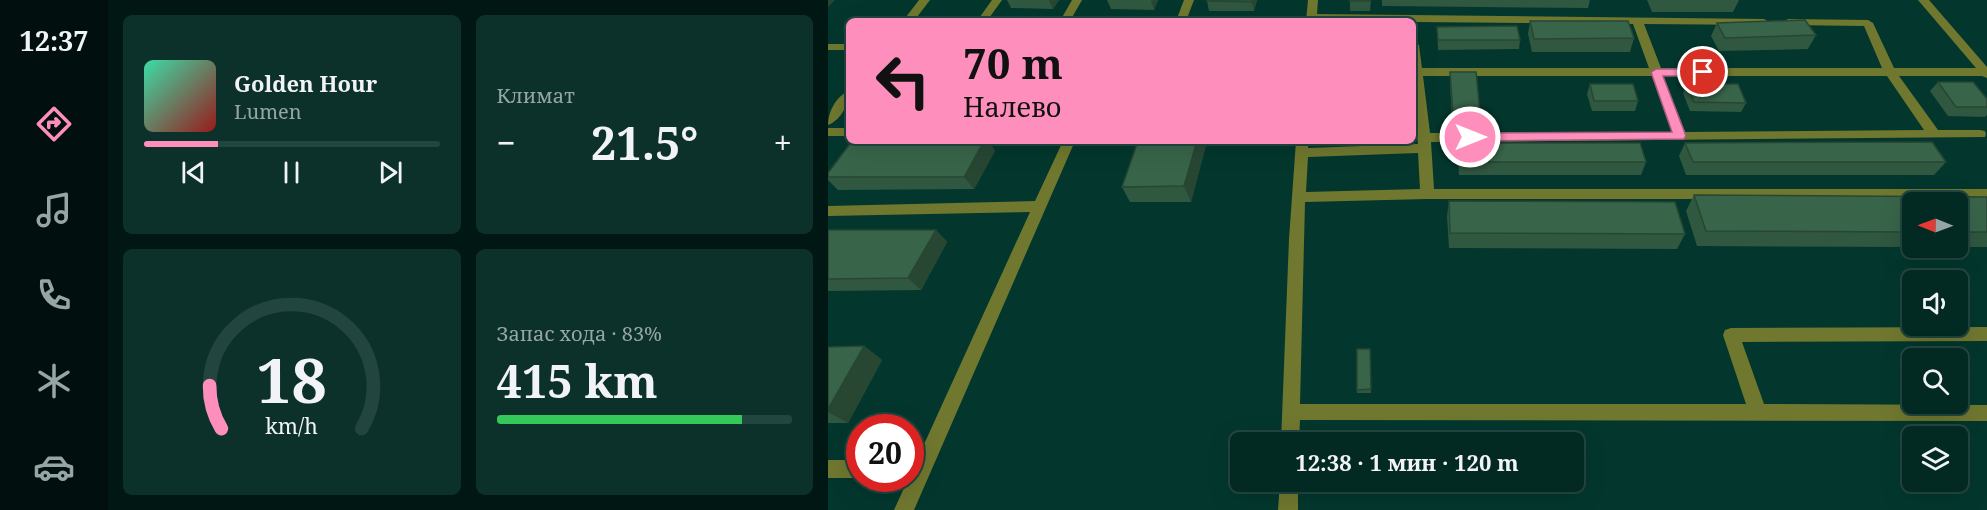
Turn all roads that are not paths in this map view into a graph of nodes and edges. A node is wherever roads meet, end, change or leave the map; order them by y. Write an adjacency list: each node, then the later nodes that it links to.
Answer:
1 (926, 0): 7 (street)
2 (997, 0): 8 (street)
3 (1077, 0): 9 (street)
4 (1189, 0): 10 (street)
5 (1313, 0): 11 (street)
6 (1923, 0): 20 (street)
7 (911, 18)
8 (984, 18)
9 (1067, 18)
10 (1182, 18)
11 (1311, 18)
12 (1416, 20): 13 (street)
13 (1637, 21): 18 (street); 19 (street)
14 (828, 47): 15 (street)
15 (846, 47)
16 (1416, 61): 17 (street)
17 (1418, 72): 18 (street); 29 (street)
18 (1656, 72): 19 (street); 26 (street)
19 (1890, 72): 20 (street); 25 (street)
20 (1986, 73)
21 (846, 99): 22 (street)
22 (828, 121)
23 (828, 132): 24 (street)
24 (846, 132)
25 (1934, 134): 26 (street); 27 (street)
26 (1680, 136): 29 (street)
27 (1985, 137)
28 (1416, 143): 29 (street)
29 (1424, 143): 33 (street)
30 (1068, 144): 36 (street)
31 (1394, 144): 32 (street)
32 (1302, 147): 35 (street)
33 (1426, 194): 34 (street); 35 (street)
34 (1987, 194)
35 (1299, 197): 39 (street)
36 (1040, 206): 37 (street); 43 (street)
37 (828, 211)
38 (1987, 334): 40 (street)
39 (1291, 412): 40 (street); 42 (street)
40 (1758, 412): 41 (street)
41 (1987, 412)
42 (1290, 432)
43 (924, 451)
44 (828, 469): 45 (street)
45 (846, 469)
46 (909, 492): 48 (street)
47 (1289, 492): 49 (street)
48 (904, 510)
49 (1288, 510)

